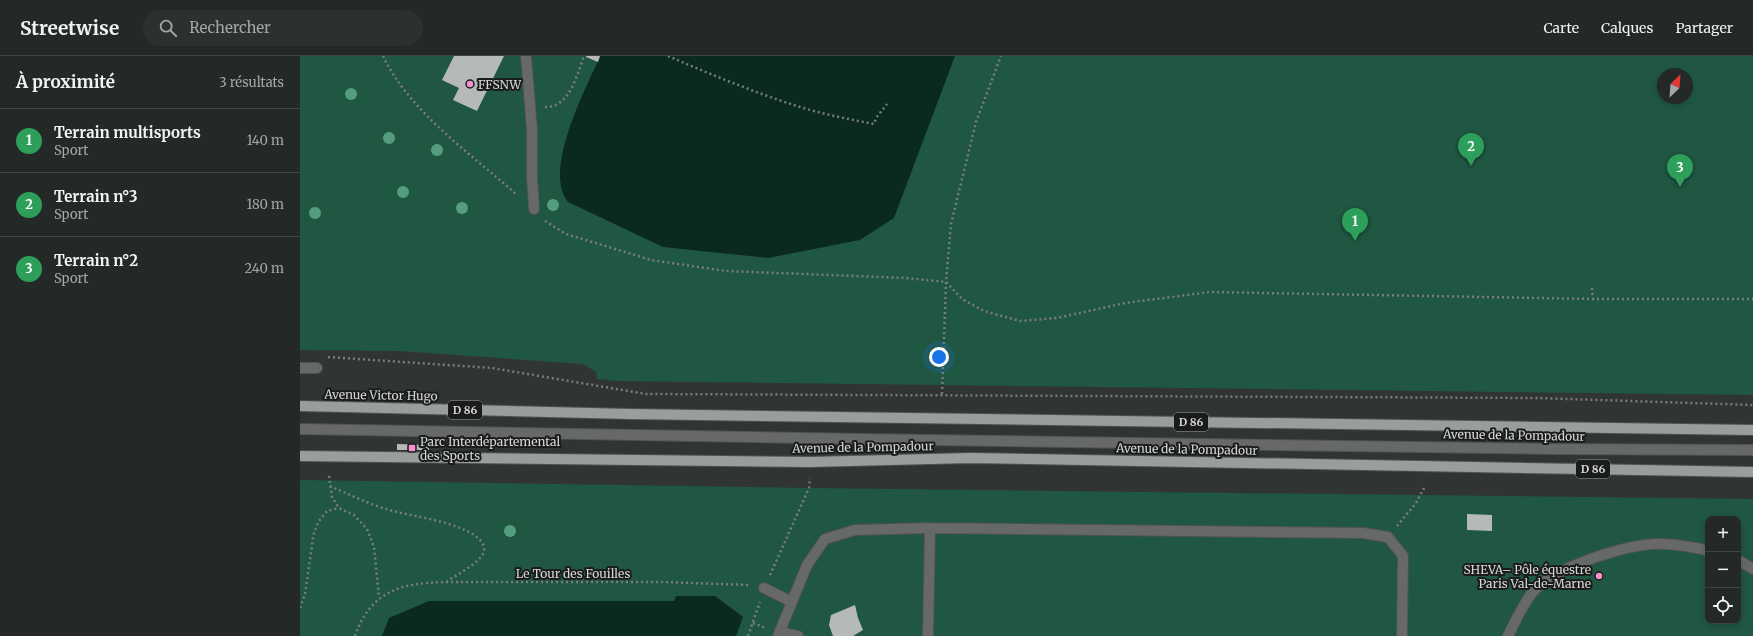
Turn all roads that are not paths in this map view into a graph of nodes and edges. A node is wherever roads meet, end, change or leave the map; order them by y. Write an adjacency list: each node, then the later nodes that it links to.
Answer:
1 (526, 56): 2 (lane)
2 (534, 209)
3 (300, 368): 4 (lane)
4 (317, 368)
5 (300, 406): 6 (main road, Avenue Victor Hugo / D 86)
6 (630, 414): 8 (main road, Avenue de la Pompadour / D 86)
7 (300, 428): 9 (lane, Avenue de la Pompadour)
8 (1753, 430)
9 (1753, 450)
10 (300, 456): 11 (main road, Avenue de la Pompadour / D 86)
11 (1753, 472)
12 (930, 528): 17 (lane); 20 (lane); 21 (lane)
13 (1705, 551): 22 (lane)
14 (1741, 562): 15 (lane)
15 (1753, 569)
16 (764, 588): 17 (lane)
17 (792, 602): 18 (lane)
18 (779, 634): 19 (lane)
19 (798, 636)
20 (928, 636)
21 (1402, 636)
22 (1508, 636)

